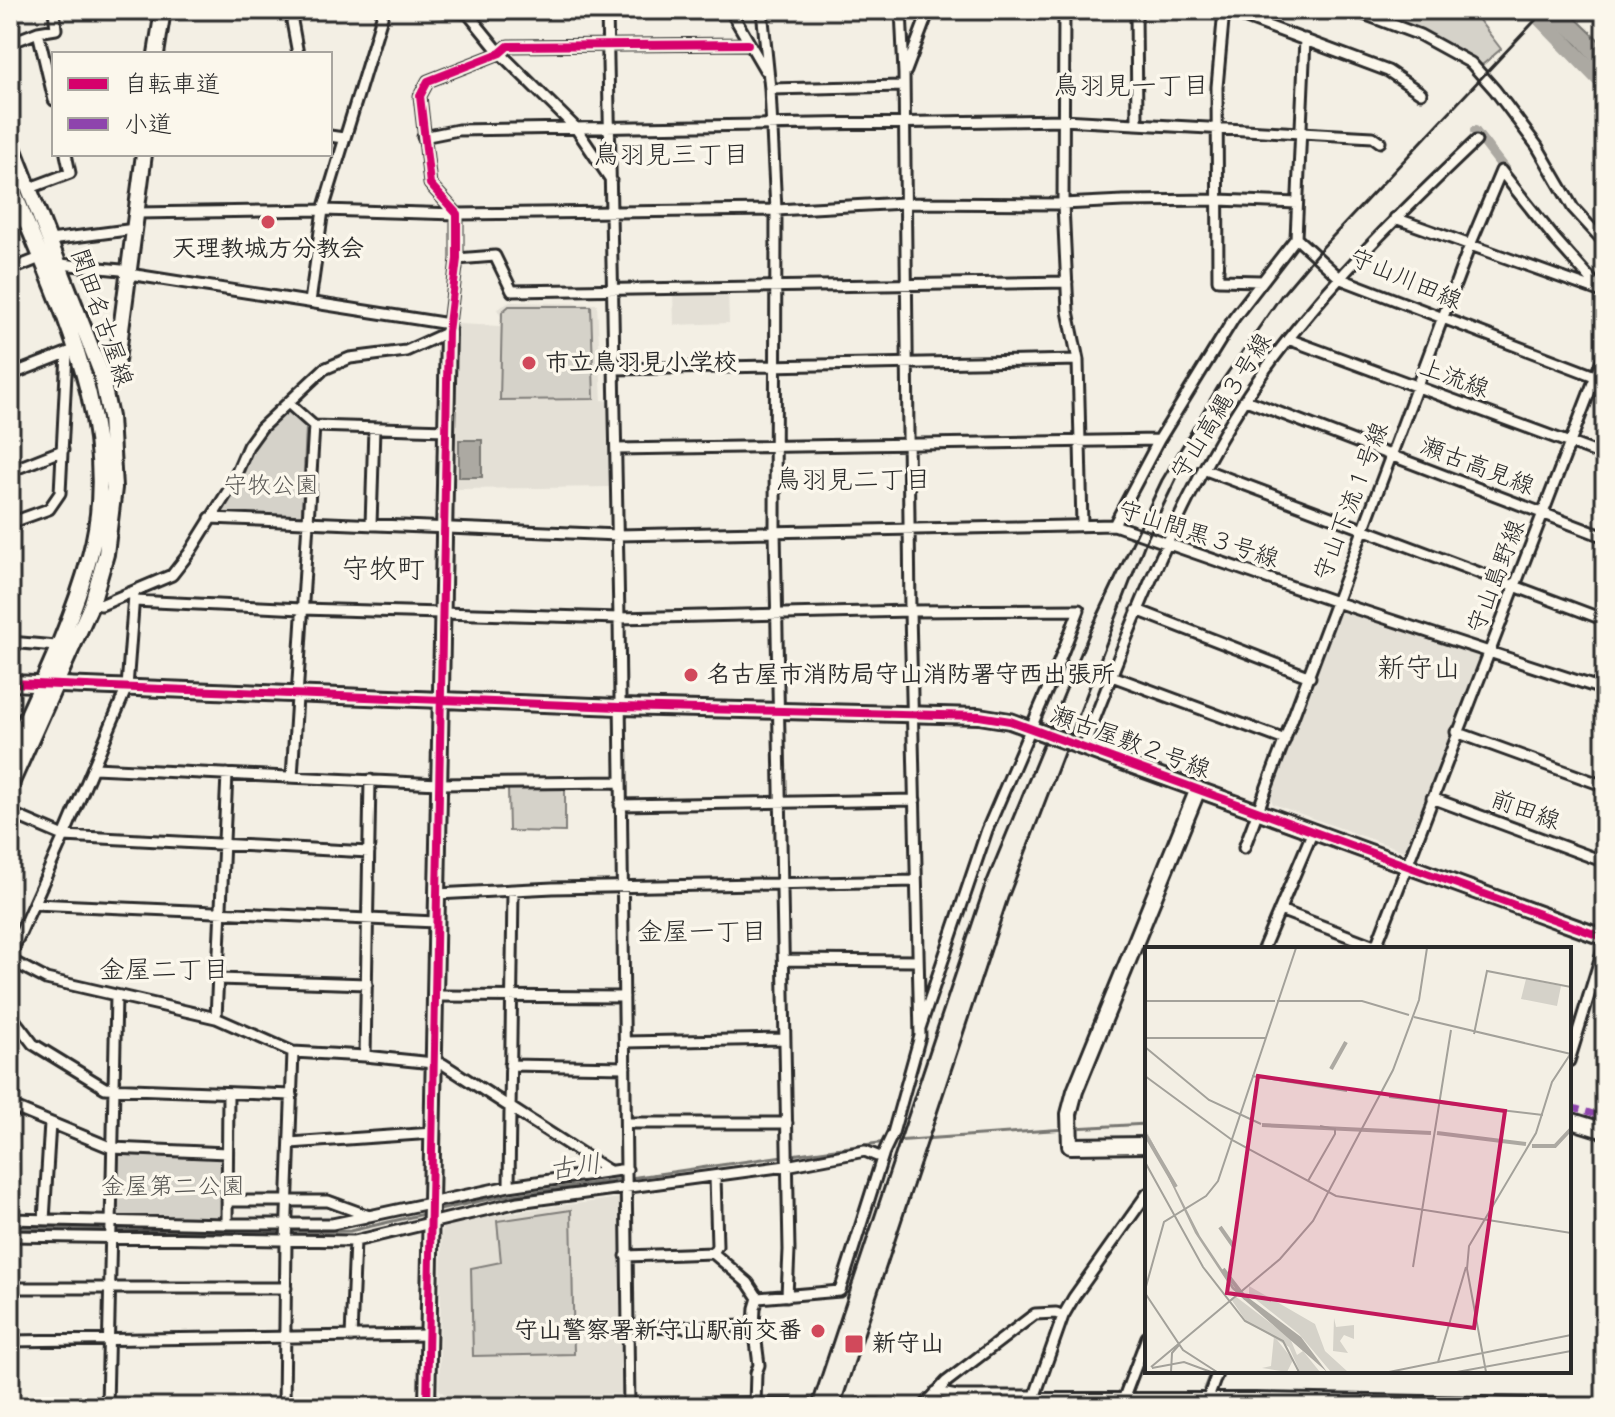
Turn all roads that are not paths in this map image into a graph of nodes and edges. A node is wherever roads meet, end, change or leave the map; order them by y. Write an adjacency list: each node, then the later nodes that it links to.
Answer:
1 (54, 10): 16 (street)
2 (163, 10): 21 (street)
3 (290, 10): 22 (street)
4 (384, 10): 40 (street)
5 (437, 10): 15 (street)
6 (607, 10): 20 (street)
7 (730, 10): 19 (street)
8 (762, 10): 24 (street)
9 (901, 10): 25 (street)
10 (929, 10): 25 (street)
11 (1064, 10): 30 (street)
12 (1136, 10): 32 (street)
13 (1224, 10): 17 (street); 36 (street)
14 (1345, 10): 62 (street)
15 (469, 11): 23 (street)
16 (38, 32): 18 (street); 28 (street)
17 (1305, 39): 29 (street); 37 (street)
18 (10, 43)
19 (748, 44): 20 (street); 24 (street)
20 (609, 46): 23 (street); 33 (street)
21 (156, 52)
22 (298, 52)
23 (500, 53): 35 (street); 39 (street)
24 (767, 73): 27 (street)
25 (904, 74): 26 (street)
26 (903, 86): 27 (street); 31 (street)
27 (770, 89): 34 (street)
28 (52, 92)
29 (1421, 93)
30 (1063, 120): 31 (street); 32 (street); 52 (street)
31 (904, 123): 34 (street); 50 (street)
32 (1137, 123): 36 (street)
33 (611, 126): 34 (street); 35 (street); 46 (street)
34 (772, 126): 54 (street)
35 (575, 127): 39 (street); 46 (street)
36 (1218, 128): 37 (street); 49 (street)
37 (1299, 132): 43 (street); 51 (street)
38 (332, 136): 40 (street)
39 (423, 137): 57 (street)
40 (343, 138): 53 (street)
41 (10, 140): 48 (street, 関田名古屋線)
42 (1476, 141): 58 (street, 守山高縄３号線)
43 (1380, 142)
44 (66, 156): 48 (street)
45 (144, 156): 56 (street)
46 (611, 181): 55 (street)
47 (10, 182): 64 (street, 関田名古屋線)
48 (30, 188): 61 (street, 関田名古屋線)
49 (1219, 200): 51 (street); 52 (street); 70 (street)
50 (904, 203): 52 (street); 54 (street); 72 (street)
51 (1297, 203): 60 (street)
52 (1063, 204): 71 (street)
53 (323, 210): 56 (street); 57 (street); 76 (street)
54 (776, 210): 55 (street); 73 (street)
55 (612, 212): 57 (street); 74 (street)
56 (137, 213): 59 (street)
57 (457, 214): 65 (street)
58 (1395, 218): 63 (street); 69 (street, 守山高縄３号線)
59 (135, 229): 61 (street); 68 (street)
60 (1296, 238): 69 (street, 守山川田線); 70 (street)
61 (50, 240): 66 (street, 関田名古屋線)
62 (1605, 243)
63 (1470, 245): 75 (street); 75 (street, 守山下流１号線); 77 (street, 守山下流１号線)
64 (40, 258): 66 (street); 67 (street); 80 (street, 関田名古屋線)
65 (457, 259): 74 (street); 78 (street)
66 (60, 264): 68 (street); 88 (street, 関田名古屋線)
67 (10, 270)
68 (129, 274): 76 (street); 88 (street)
69 (1341, 279): 77 (street, 守山川田線); 79 (street, 守山高縄３号線)
70 (1261, 281): 95 (street)
71 (1067, 282): 72 (street); 82 (street)
72 (906, 285): 73 (street); 83 (street)
73 (776, 287): 74 (street); 84 (street)
74 (613, 290): 85 (street)
75 (1603, 294)
76 (310, 302): 78 (street)
77 (1442, 319): 87 (street, 守山川田線); 89 (street, 守山下流１号線)
78 (449, 328): 91 (street); 94 (street)
79 (1288, 339): 89 (street, 上流線); 90 (street, 守山高縄３号線)
80 (71, 351): 86 (street); 101 (street); 132 (street, 関田名古屋線)
81 (1605, 352): 87 (street, 守山島野線)
82 (1078, 360): 83 (street); 96 (street)
83 (907, 363): 84 (street); 98 (street)
84 (776, 365): 85 (street); 99 (street)
85 (615, 369): 100 (street)
86 (10, 375)
87 (1601, 378): 97 (street, 守山島野線)
88 (103, 382): 123 (street, 関田名古屋線)
89 (1417, 386): 97 (street, 上流線); 102 (street, 守山下流１号線)
90 (1246, 400): 102 (street, 瀬古高見線); 104 (street, 守山高縄３号線)
91 (288, 403): 92 (street); 107 (street)
92 (314, 426): 93 (street); 108 (street)
93 (374, 428): 94 (street); 110 (street)
94 (447, 430): 113 (street)
95 (1159, 440): 96 (street); 112 (street)
96 (1079, 442): 98 (street); 111 (street)
97 (1570, 443): 103 (street, 上流線); 106 (street, 守山島野線)
98 (908, 445): 99 (street); 115 (street)
99 (776, 447): 100 (street); 116 (street)
100 (616, 449): 117 (street)
101 (63, 450): 105 (street); 109 (street)
102 (1391, 455): 106 (street, 瀬古高見線); 114 (street, 守山下流１号線)
103 (1605, 456)
104 (1203, 469): 114 (street); 119 (street, 守山高縄３号線)
105 (10, 471)
106 (1542, 513): 118 (street, 瀬古高見線); 120 (street, 守山島野線)
107 (210, 518): 108 (street, 守山間黒３号線); 121 (street)
108 (308, 522): 110 (street, 守山間黒３号線); 124 (street)
109 (10, 523)
110 (371, 525): 113 (street, 守山間黒３号線)
111 (1082, 525): 112 (street, 守山間黒３号線); 115 (street, 守山間黒３号線)
112 (1114, 525): 119 (street, 守山間黒３号線)
113 (446, 528): 117 (street, 守山間黒３号線); 127 (street)
114 (1364, 528): 120 (street); 122 (street, 守山下流１号線)
115 (909, 529): 116 (street, 守山間黒３号線); 126 (street)
116 (775, 531): 117 (street, 守山間黒３号線); 128 (street)
117 (618, 535): 129 (street)
118 (1605, 537)
119 (1166, 542): 122 (street, 守山間黒３号線); 125 (street, 守山高縄３号線)
120 (1515, 586): 130 (street); 133 (street, 守山島野線)
121 (134, 596): 123 (street); 124 (street); 139 (street)
122 (1336, 602): 133 (street, 守山間黒３号線); 135 (street, 守山下流１号線)
123 (92, 603): 138 (street, 関田名古屋線)
124 (302, 609): 127 (street); 141 (street)
125 (1137, 610): 134 (street, 守山高縄３号線); 135 (street)
126 (910, 611): 128 (street); 145 (street); 146 (street)
127 (444, 613): 129 (street); 142 (street)
128 (777, 613): 129 (street); 144 (street)
129 (619, 618): 143 (street)
130 (1605, 620)
131 (10, 642): 132 (street)
132 (56, 646): 137 (street, 関田名古屋線)
133 (1490, 652): 140 (street, 守山間黒３号線); 147 (street, 守山島野線)
134 (1112, 676): 148 (street); 149 (street, 守山高縄３号線)
135 (1310, 677): 148 (street, 守山下流１号線)
136 (10, 683): 137 (street, 瀬古屋敷２号線)
137 (42, 683): 138 (street, 瀬古屋敷２号線); 150 (street, 関田名古屋線)
138 (58, 683): 139 (street, 瀬古屋敷２号線); 157 (street, 関田名古屋線)
139 (127, 687): 141 (street, 瀬古屋敷２号線); 151 (street)
140 (1605, 690)
141 (297, 693): 142 (street, 瀬古屋敷２号線); 153 (street)
142 (440, 699): 143 (street, 瀬古屋敷２号線); 156 (street)
143 (619, 707): 144 (street, 瀬古屋敷２号線); 155 (street)
144 (779, 710): 145 (street, 瀬古屋敷２号線); 162 (street)
145 (913, 713): 146 (street, 瀬古屋敷２号線); 161 (street)
146 (1030, 729): 149 (street, 瀬古屋敷２号線); 200 (street)
147 (1456, 732): 158 (street); 160 (street, 守山島野線)
148 (1285, 740): 164 (street, 守山下流１号線)
149 (1084, 748): 159 (street, 瀬古屋敷２号線)
150 (10, 754)
151 (94, 768): 152 (street); 167 (street)
152 (227, 774): 153 (street); 168 (street)
153 (292, 777): 154 (street)
154 (370, 780): 156 (street); 170 (street)
155 (620, 782): 156 (street); 163 (street)
156 (439, 784): 177 (street)
157 (10, 786)
158 (1605, 786)
159 (1198, 789): 164 (street, 瀬古屋敷２号線); 221 (street)
160 (1432, 798): 171 (street, 前田線); 172 (street, 守山島野線)
161 (915, 800): 162 (street); 173 (street)
162 (781, 803): 163 (street); 174 (street)
163 (620, 805): 175 (street)
164 (1257, 810): 166 (street, 瀬古屋敷２号線); 169 (street, 守山下流１号線)
165 (10, 813): 167 (street)
166 (1313, 831): 172 (street, 瀬古屋敷２号線); 179 (street)
167 (64, 836): 168 (street); 178 (street)
168 (224, 844): 170 (street); 180 (street)
169 (1244, 848)
170 (369, 852): 181 (street)
171 (1605, 862)
172 (1407, 865): 183 (street, 瀬古屋敷２号線); 186 (street, 守山島野線)
173 (916, 881): 174 (street); 189 (street)
174 (782, 883): 175 (street); 188 (street)
175 (622, 887): 176 (street); 195 (street)
176 (513, 891): 177 (street); 194 (street)
177 (437, 894): 182 (street)
178 (34, 904): 180 (street); 187 (street)
179 (1280, 910): 184 (street); 185 (street)
180 (221, 913): 181 (street); 190 (street)
181 (368, 919): 182 (street); 191 (street)
182 (436, 922): 193 (street)
183 (1605, 940): 199 (street)
184 (1264, 947)
185 (1374, 947)
186 (1377, 947)
187 (10, 958): 192 (street)
188 (784, 960): 189 (street); 201 (street)
189 (918, 961): 200 (street)
190 (218, 979): 191 (street); 197 (street)
191 (367, 984): 205 (street)
192 (116, 996): 197 (street); 209 (street)
193 (435, 996): 194 (street); 206 (street)
194 (510, 996): 195 (street); 207 (street)
195 (624, 997): 202 (street)
196 (10, 1014): 209 (street)
197 (216, 1018): 203 (street)
198 (1571, 1021): 199 (street)
199 (1580, 1024): 204 (street)
200 (920, 1028): 224 (street)
201 (784, 1039): 202 (street); 217 (street)
202 (625, 1042): 208 (street)
203 (293, 1052): 205 (street); 211 (street)
204 (1571, 1054)
205 (365, 1056): 206 (street)
206 (434, 1062): 212 (street); 219 (street)
207 (510, 1065): 208 (street); 212 (street)
208 (625, 1067): 216 (street)
209 (114, 1090): 210 (street); 222 (street)
210 (228, 1093): 211 (street); 223 (street)
211 (292, 1095): 220 (street)
212 (510, 1108): 227 (street); 229 (street)
213 (11, 1109): 215 (street)
214 (1571, 1121): 218 (street)
215 (50, 1123): 222 (street); 237 (street)
216 (626, 1123): 217 (street); 226 (street)
217 (787, 1123): 225 (street)
218 (1605, 1131)
219 (433, 1133): 220 (street); 234 (street)
220 (290, 1143): 233 (street)
221 (1145, 1145)
222 (112, 1148): 223 (street); 238 (street)
223 (227, 1153): 232 (street)
224 (883, 1155): 225 (street); 250 (street)
225 (786, 1166): 228 (street); 250 (street)
226 (627, 1169): 227 (street); 230 (street)
227 (609, 1171): 229 (street)
228 (715, 1176): 230 (street); 245 (street)
229 (509, 1186): 234 (street)
230 (627, 1189): 234 (street); 246 (street)
231 (1145, 1197): 252 (street)
232 (227, 1201): 233 (street); 239 (street)
233 (288, 1203): 235 (street); 240 (street)
234 (431, 1213): 235 (street); 244 (street); 255 (street)
235 (369, 1216): 240 (street)
236 (10, 1219): 237 (street)
237 (44, 1220): 238 (street)
238 (109, 1222): 239 (street); 241 (street)
239 (227, 1224): 240 (street)
240 (287, 1224): 243 (street)
241 (109, 1235): 242 (street); 243 (street); 248 (street)
242 (10, 1236)
243 (286, 1241): 244 (street); 249 (street)
244 (355, 1241): 256 (street)
245 (713, 1253): 246 (street); 251 (street)
246 (626, 1256): 254 (street)
247 (10, 1288): 248 (street)
248 (109, 1288): 249 (street); 258 (street)
249 (286, 1288): 257 (street)
250 (787, 1296): 251 (street)
251 (758, 1298): 253 (street)
252 (1063, 1316): 262 (street); 264 (street)
253 (754, 1326): 254 (street); 271 (street)
254 (627, 1328): 277 (street)
255 (429, 1335): 256 (street); 276 (street)
256 (351, 1337): 257 (street)
257 (285, 1338): 258 (street); 275 (street)
258 (108, 1340): 259 (street); 274 (street)
259 (10, 1341)
260 (1145, 1342): 263 (street)
261 (1217, 1373): 265 (street)
262 (936, 1392): 264 (street); 272 (street)
263 (1123, 1400): 264 (street); 265 (street)
264 (1033, 1401): 272 (street)
265 (1206, 1404): 266 (street)
266 (1234, 1404): 273 (street)
267 (808, 1405): 271 (street)
268 (857, 1405): 269 (street)
269 (878, 1405)
270 (710, 1406): 271 (street); 278 (street)
271 (757, 1406)
272 (926, 1406)
273 (1499, 1406): 279 (street)
274 (107, 1407)
275 (284, 1407)
276 (427, 1407)
277 (629, 1407)
278 (649, 1407)
279 (1588, 1407)

